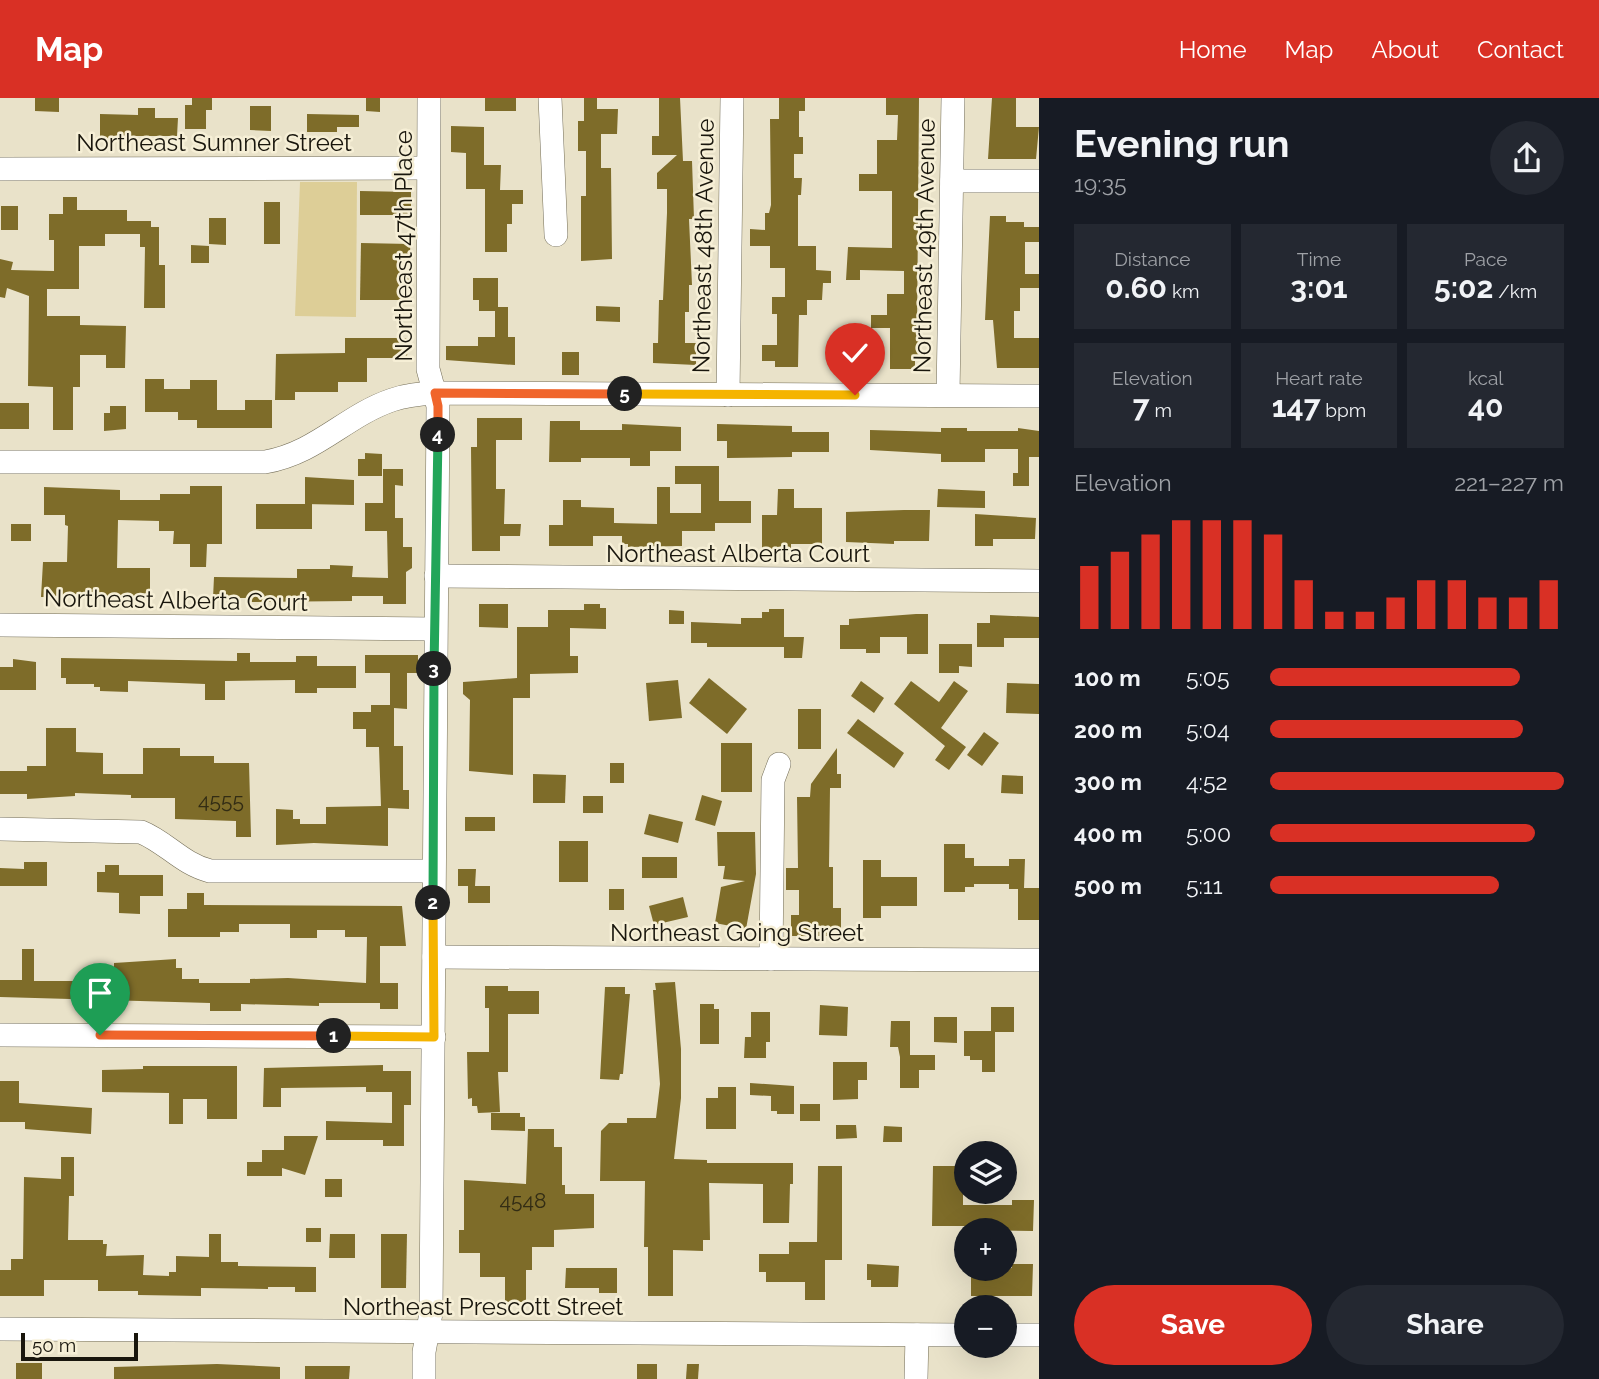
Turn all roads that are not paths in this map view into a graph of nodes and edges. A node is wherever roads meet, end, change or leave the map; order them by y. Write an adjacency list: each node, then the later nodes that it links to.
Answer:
1 (429, 98): 5 (street, Northeast 47th Place)
2 (550, 98): 9 (street)
3 (732, 98): 11 (street, Northeast 48th Avenue)
4 (953, 98): 7 (street, Northeast 49th Avenue)
5 (428, 167): 6 (street, Northeast Sumner Street); 10 (street, Northeast 47th Place)
6 (0, 169)
7 (952, 181): 8 (street); 12 (street, Northeast 49th Avenue)
8 (1039, 181)
9 (556, 235)
10 (435, 393): 11 (street); 14 (street); 15 (street, Northeast 47th Place)
11 (728, 395): 12 (street)
12 (948, 395): 13 (street)
13 (1039, 396)
14 (0, 462)
15 (436, 576): 16 (street, Northeast Alberta Court); 18 (street, Northeast 47th Place)
16 (1039, 581)
17 (0, 625): 18 (street, Northeast Alberta Court)
18 (435, 629): 21 (street, Northeast 47th Place)
19 (779, 764): 23 (street)
20 (0, 830): 21 (street)
21 (432, 871): 22 (street, Northeast 47th Place)
22 (434, 957): 23 (street, Northeast Going Street); 26 (street, Northeast 47th Place)
23 (771, 958): 24 (street, Northeast Going Street)
24 (1039, 960)
25 (0, 1035): 26 (street)
26 (434, 1037): 28 (street, Northeast 47th Place)
27 (0, 1329): 28 (street, Northeast Prescott Street)
28 (428, 1332): 29 (street, Northeast Prescott Street); 33 (street, Northeast 47th Place)
29 (916, 1335): 30 (street, Northeast Prescott Street); 34 (street)
30 (954, 1335)
31 (1017, 1335): 32 (street)
32 (1039, 1335)
33 (424, 1379)
34 (916, 1379)

